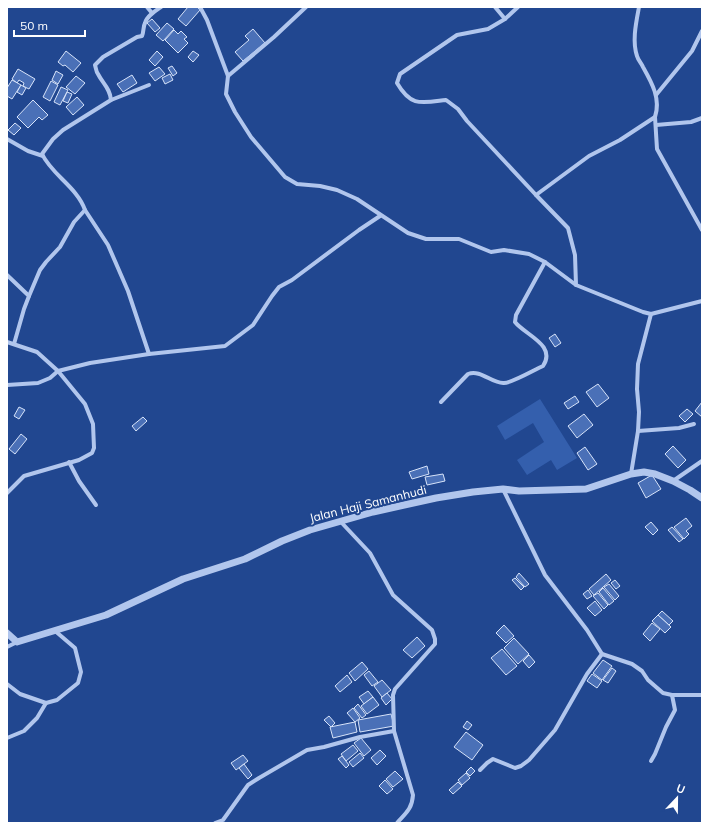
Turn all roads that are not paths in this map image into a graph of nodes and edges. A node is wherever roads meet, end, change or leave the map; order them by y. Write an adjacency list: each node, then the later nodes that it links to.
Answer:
1 (147, 7): 8 (street)
2 (161, 7): 8 (street)
3 (200, 7): 11 (street)
4 (306, 7): 11 (street)
5 (495, 7): 9 (street)
6 (518, 7): 9 (street)
7 (639, 7): 13 (street)
8 (152, 13): 14 (street)
9 (505, 19): 20 (street)
10 (702, 32): 13 (street)
11 (228, 76): 22 (street)
12 (149, 85): 14 (street)
13 (656, 95): 15 (street)
14 (111, 100): 19 (street)
15 (655, 117): 17 (street); 20 (street)
16 (702, 118): 17 (street)
17 (656, 125): 23 (street)
18 (7, 139): 19 (street)
19 (43, 156): 21 (street)
20 (536, 195): 26 (street)
21 (85, 210): 27 (street); 32 (street)
22 (380, 216): 24 (street); 32 (street)
23 (702, 230)
24 (545, 262): 26 (street); 35 (street)
25 (7, 275): 27 (street)
26 (576, 285): 29 (street)
27 (29, 296): 31 (street)
28 (702, 301): 29 (street)
29 (651, 314): 37 (street)
30 (7, 342): 31 (street)
31 (14, 344): 33 (street)
32 (149, 354): 33 (street)
33 (58, 371): 34 (street); 39 (street)
34 (7, 385)
35 (441, 402)
36 (694, 424): 37 (street)
37 (638, 431): 40 (street)
38 (702, 461): 41 (street)
39 (69, 462): 43 (street); 45 (street)
40 (632, 474): 41 (street, Jalan Haji Samanhudi); 42 (street, Jalan Haji Samanhudi)
41 (673, 481): 44 (street, Jalan Haji Samanhudi)
42 (503, 489): 46 (street, Jalan Haji Samanhudi); 51 (street)
43 (7, 493)
44 (702, 498)
45 (96, 505)
46 (339, 520): 47 (street, Jalan Haji Samanhudi); 56 (street)
47 (54, 630): 49 (street, Jalan Haji Samanhudi); 55 (street)
48 (7, 633): 49 (street)
49 (17, 642): 50 (street)
50 (7, 647)
51 (602, 654): 53 (street); 59 (street)
52 (7, 684): 55 (street)
53 (672, 695): 54 (street); 58 (street)
54 (702, 695)
55 (46, 703): 57 (street)
56 (394, 731): 60 (street); 61 (street)
57 (7, 738)
58 (651, 761)
59 (480, 770)
60 (214, 823)
61 (397, 823)

